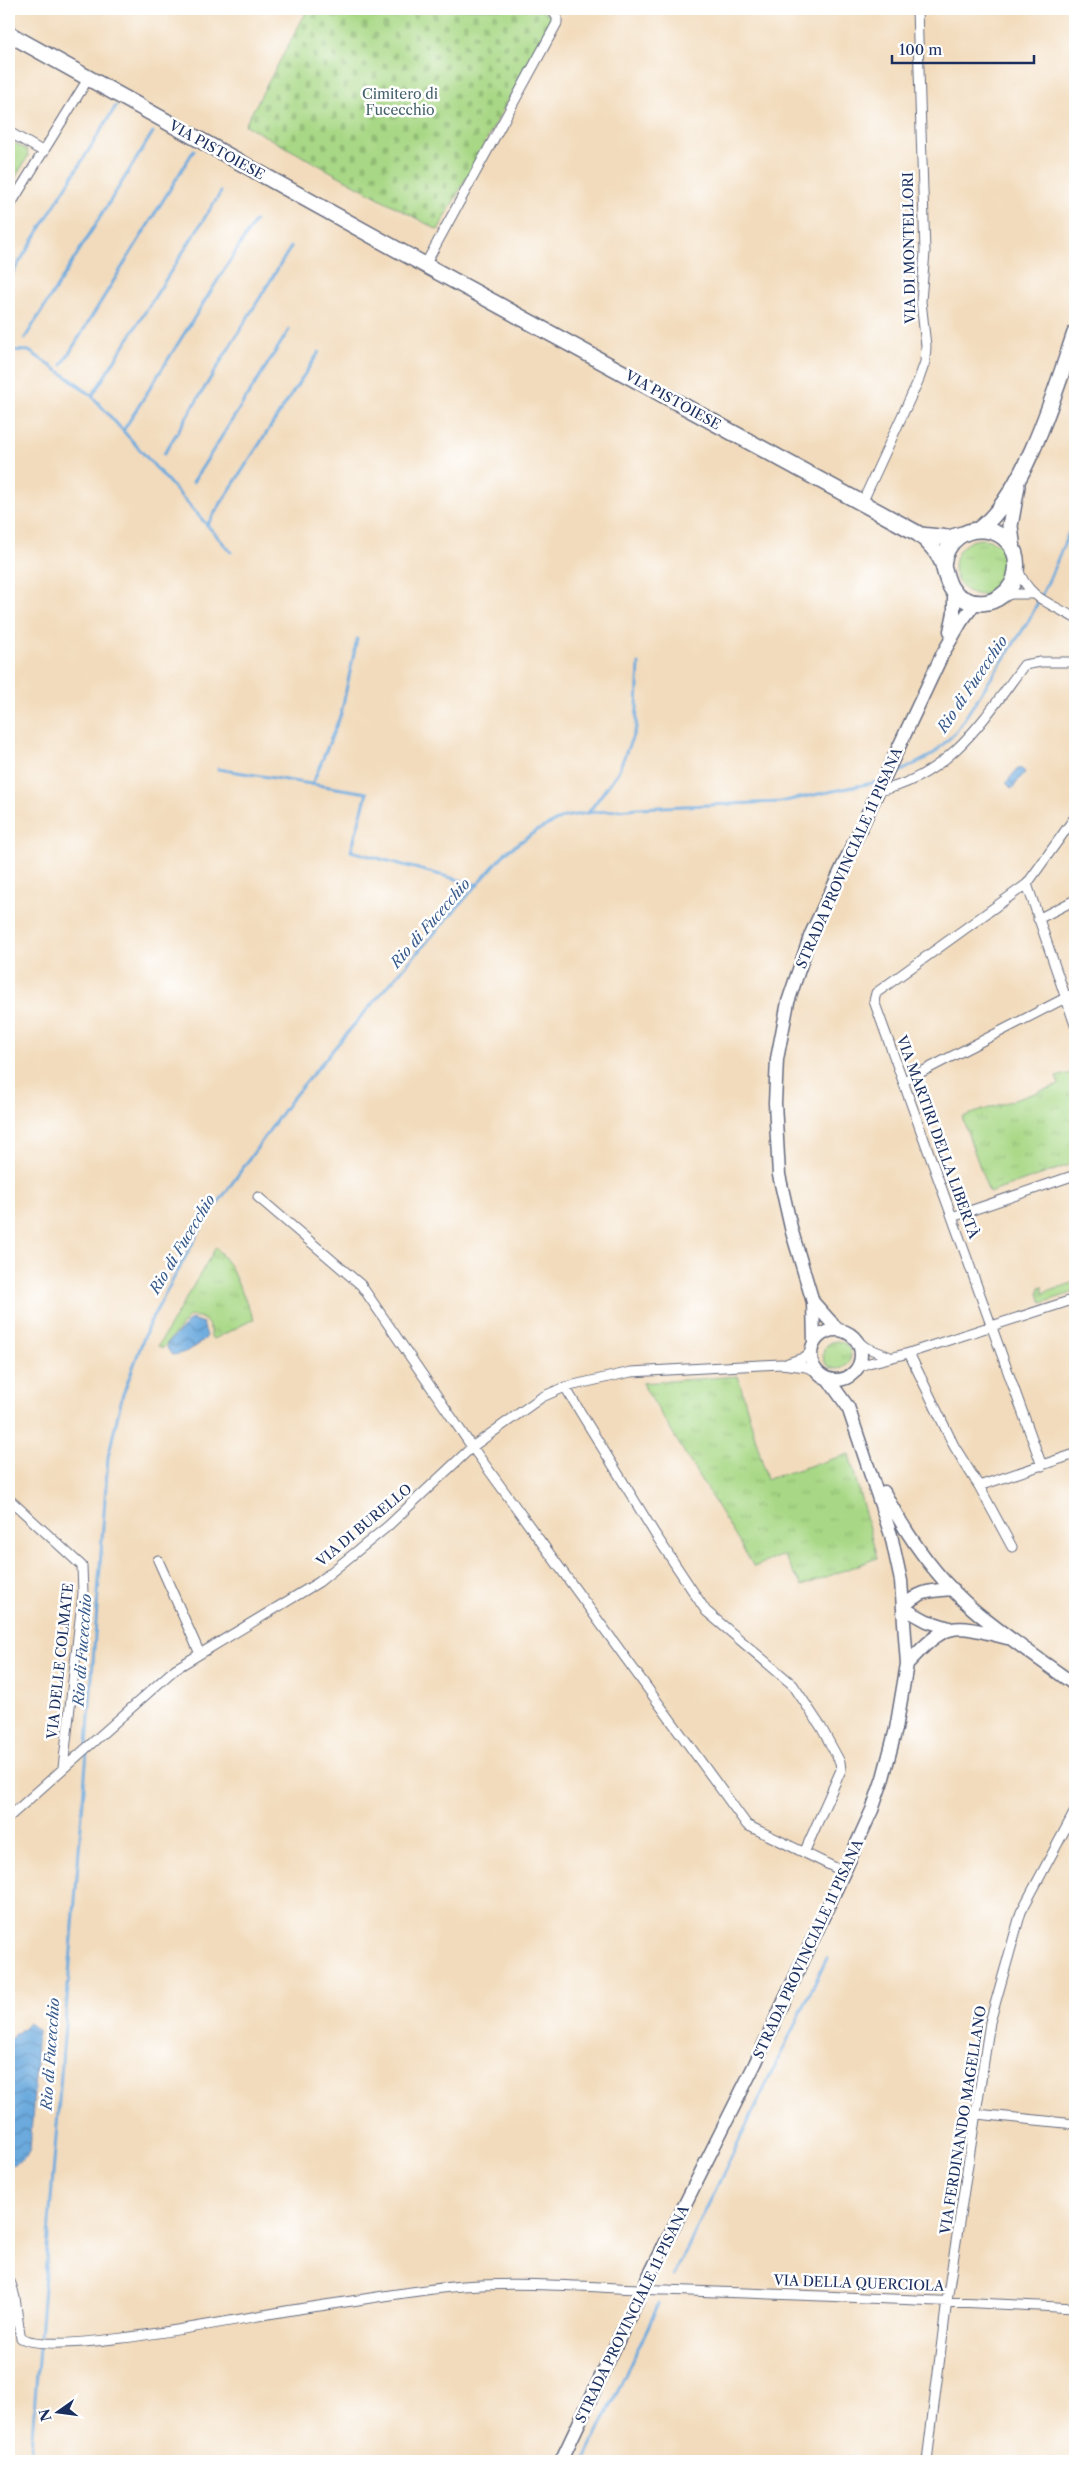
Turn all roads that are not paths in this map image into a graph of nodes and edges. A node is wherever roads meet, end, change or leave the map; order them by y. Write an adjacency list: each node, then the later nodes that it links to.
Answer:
1 (551, 9): 8 (street)
2 (917, 9): 11 (street, VIA DI MONTELLORI)
3 (9, 34): 4 (main road, VIA PISTOIESE)
4 (88, 79): 6 (street); 8 (main road, VIA PISTOIESE)
5 (9, 132): 6 (street)
6 (44, 152): 7 (street)
7 (9, 207)
8 (425, 265): 11 (main road, VIA PISTOIESE)
9 (1075, 333): 10 (main road)
10 (1019, 478): 12 (main road); 15 (main road)
11 (862, 503): 14 (main road, VIA PISTOIESE)
12 (979, 529): 13 (main road); 15 (main road)
13 (963, 534): 14 (main road, VIA PISTOIESE); 16 (main road)
14 (920, 535): 16 (main road, VIA PISTOIESE)
15 (1015, 558): 18 (street); 19 (main road)
16 (944, 566): 17 (main road)
17 (954, 591): 20 (main road); 22 (main road, STRADA PROVINCIALE 11 PISANA)
18 (1033, 594): 19 (street); 21 (street)
19 (998, 598): 20 (main road)
20 (976, 603): 22 (main road, STRADA PROVINCIALE 11 PISANA)
21 (1075, 618)
22 (942, 655): 24 (main road, STRADA PROVINCIALE 11 PISANA)
23 (1075, 662): 24 (street)
24 (876, 795): 37 (main road, STRADA PROVINCIALE 11 PISANA)
25 (1075, 817): 26 (street, VIA MARTIRI DELLA LIBERTÀ)
26 (1027, 884): 28 (street); 32 (street, VIA MARTIRI DELLA LIBERTÀ)
27 (1075, 900): 28 (street)
28 (1038, 919): 30 (street)
29 (1075, 993): 30 (street)
30 (1066, 998): 31 (street); 32 (street)
31 (1075, 1025)
32 (904, 1081): 35 (street, VIA MARTIRI DELLA LIBERTÀ)
33 (1075, 1175): 35 (street)
34 (258, 1197): 50 (street)
35 (952, 1217): 38 (street, VIA MARTIRI DELLA LIBERTÀ)
36 (1075, 1299): 38 (street)
37 (813, 1302): 39 (main road, STRADA PROVINCIALE 11 PISANA); 41 (main road, STRADA PROVINCIALE 11 PISANA)
38 (991, 1326): 42 (street); 53 (street, VIA MARTIRI DELLA LIBERTÀ)
39 (838, 1330): 40 (main road, STRADA PROVINCIALE 11 PISANA); 41 (main road)
40 (852, 1336): 43 (street); 46 (main road, STRADA PROVINCIALE 11 PISANA)
41 (813, 1348): 44 (street, VIA DI BURELLO); 45 (main road, STRADA PROVINCIALE 11 PISANA)
42 (909, 1353): 43 (street); 54 (street)
43 (891, 1356): 46 (street)
44 (781, 1364): 45 (street, VIA DI BURELLO); 48 (street, VIA DI BURELLO)
45 (816, 1371): 47 (main road, STRADA PROVINCIALE 11 PISANA)
46 (855, 1371): 47 (main road); 49 (main road, STRADA PROVINCIALE 11 PISANA)
47 (828, 1379): 49 (main road, STRADA PROVINCIALE 11 PISANA)
48 (565, 1386): 50 (street, VIA DI BURELLO); 68 (street)
49 (848, 1408): 52 (main road, STRADA PROVINCIALE 11 PISANA)
50 (472, 1447): 62 (street, VIA DI BURELLO); 68 (street)
51 (1075, 1454): 53 (street)
52 (868, 1464): 58 (main road); 59 (main road, STRADA PROVINCIALE 11 PISANA)
53 (1042, 1466): 54 (street)
54 (979, 1486): 56 (street)
55 (9, 1499): 65 (street, VIA DELLE COLMATE)
56 (1012, 1547)
57 (158, 1560): 62 (street)
58 (953, 1589): 59 (main road); 61 (main road)
59 (904, 1608): 60 (main road); 63 (main road, STRADA PROVINCIALE 11 PISANA)
60 (949, 1628): 61 (main road); 63 (main road)
61 (1013, 1640): 64 (main road)
62 (200, 1654): 65 (street, VIA DI BURELLO)
63 (907, 1664): 69 (main road, STRADA PROVINCIALE 11 PISANA)
64 (1075, 1684)
65 (63, 1768): 67 (street, VIA DI BURELLO)
66 (1075, 1811): 70 (street, VIA FERDINANDO MAGELLANO)
67 (9, 1818)
68 (804, 1853): 69 (street)
69 (844, 1872): 73 (main road, STRADA PROVINCIALE 11 PISANA)
70 (977, 2114): 71 (street); 74 (street, VIA FERDINANDO MAGELLANO)
71 (1075, 2124)
72 (9, 2278): 73 (street, VIA DELLA QUERCIOLA)
73 (642, 2290): 74 (street, VIA DELLA QUERCIOLA); 76 (main road, STRADA PROVINCIALE 11 PISANA)
74 (948, 2300): 75 (street, VIA DELLA QUERCIOLA); 77 (street, VIA FERDINANDO MAGELLANO)
75 (1075, 2308)
76 (560, 2461)
77 (927, 2461)

